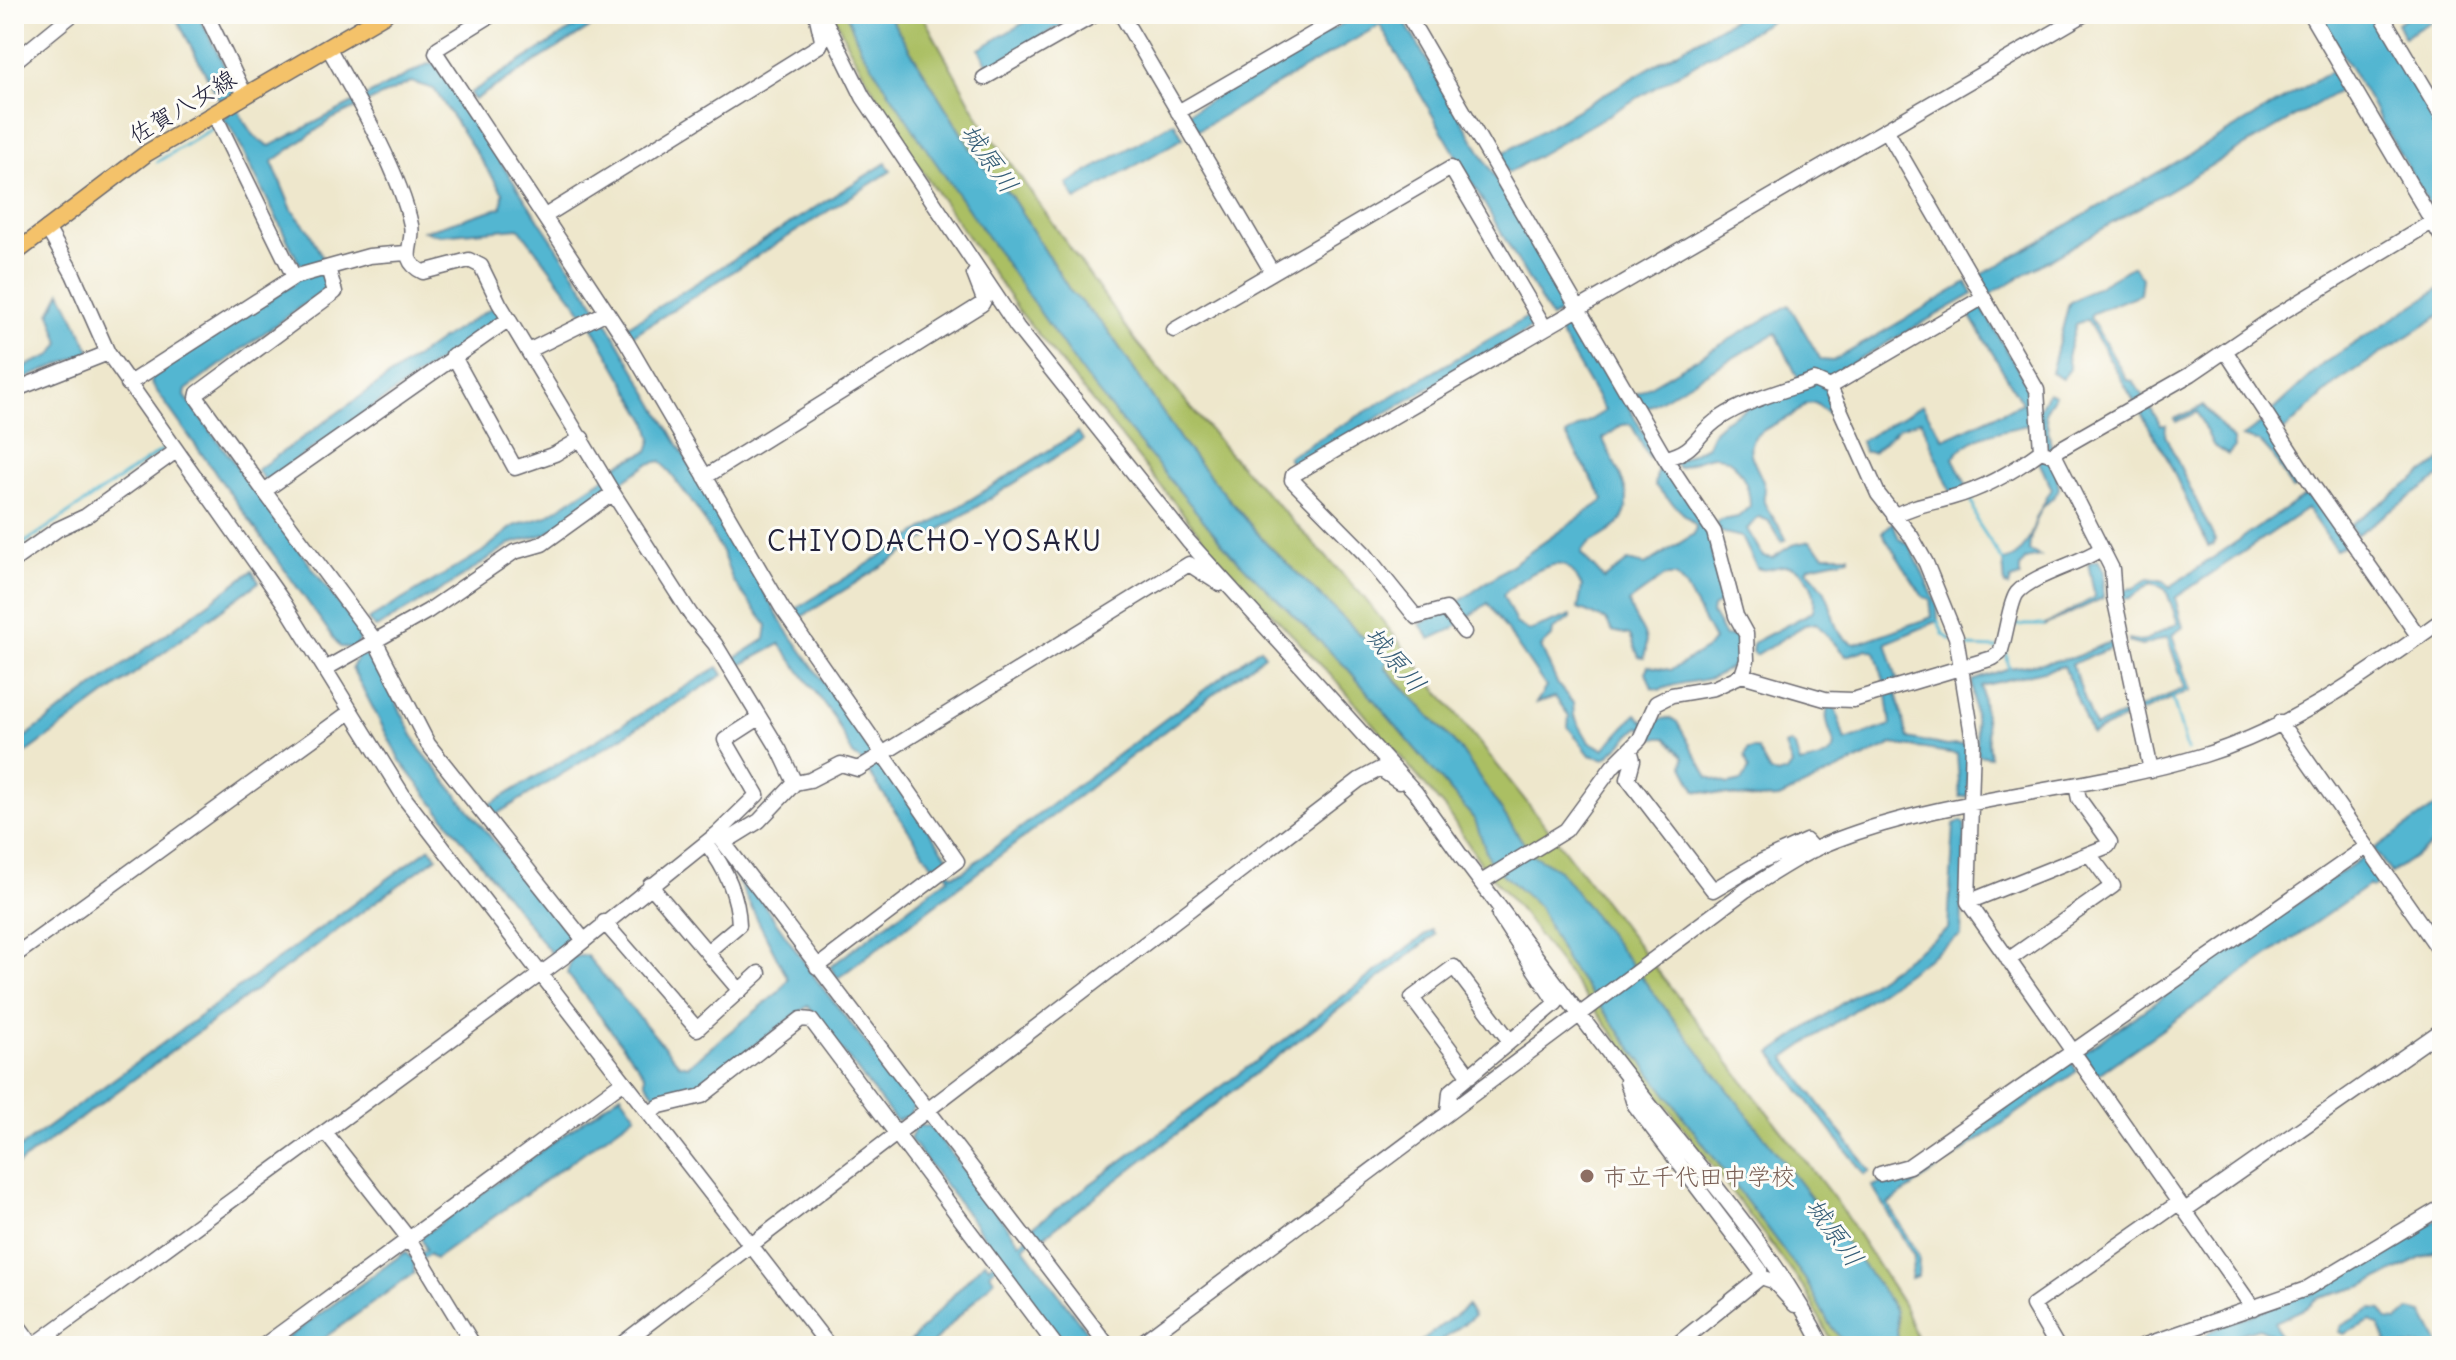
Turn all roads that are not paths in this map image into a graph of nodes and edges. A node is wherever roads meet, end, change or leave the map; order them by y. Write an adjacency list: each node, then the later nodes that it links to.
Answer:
1 (73, 14): 15 (street)
2 (206, 14): 17 (street)
3 (385, 14): 14 (main road, 佐賀八女線)
4 (493, 14): 22 (street)
5 (816, 14): 22 (street)
6 (822, 14): 28 (street)
7 (1096, 14): 16 (street)
8 (1121, 14): 19 (street)
9 (1347, 14): 19 (street)
10 (2085, 14): 21 (street)
11 (2310, 14): 23 (street)
12 (2381, 14): 20 (street)
13 (1413, 16): 32 (street)
14 (328, 47): 17 (main road, 佐賀八女線); 26 (street)
15 (14, 62)
16 (984, 78)
17 (242, 98): 18 (main road, 佐賀八女線)
18 (218, 112): 24 (main road, 佐賀八女線); 29 (street)
19 (1178, 112): 30 (street)
20 (2442, 117)
21 (1887, 131): 31 (street); 32 (street)
22 (545, 216): 33 (street)
23 (2437, 220): 25 (street); 38 (street)
24 (47, 228): 27 (main road, 佐賀八女線); 39 (street)
25 (2442, 238)
26 (406, 253): 29 (street); 34 (street)
27 (14, 254)
28 (973, 262): 48 (street); 54 (street)
29 (312, 272): 41 (street); 49 (street)
30 (1272, 272): 35 (street); 36 (street)
31 (1977, 290): 42 (street); 46 (street)
32 (1579, 308): 35 (street); 47 (street)
33 (600, 316): 37 (street); 48 (street)
34 (509, 319): 37 (street); 40 (street)
35 (1545, 328): 56 (street)
36 (1174, 330)
37 (530, 350): 44 (street)
38 (2226, 352): 46 (street); 57 (street)
39 (108, 353): 41 (street); 43 (street)
40 (453, 355): 44 (street); 49 (street)
41 (128, 384): 45 (street)
42 (1830, 387): 47 (street); 51 (street)
43 (14, 390)
44 (582, 438): 50 (street)
45 (176, 451): 53 (street); 60 (street)
46 (2048, 454): 51 (street); 52 (street)
47 (1665, 458): 61 (street)
48 (705, 477): 66 (street)
49 (264, 491): 58 (street)
50 (612, 491): 58 (street); 63 (street)
51 (1894, 516): 59 (street)
52 (2101, 549): 59 (street); 67 (street)
53 (14, 560)
54 (1235, 592): 66 (street); 70 (street)
55 (2442, 620): 57 (street)
56 (1464, 632)
57 (2419, 637): 64 (street)
58 (363, 648): 60 (street); 81 (street)
59 (1964, 668): 61 (street); 71 (street)
60 (325, 669): 62 (street)
61 (1742, 675): 65 (street)
62 (350, 712): 84 (street); 88 (street)
63 (759, 718): 68 (street); 72 (street)
64 (2280, 722): 67 (street); 73 (street)
65 (1630, 749): 74 (street); 76 (street)
66 (874, 759): 68 (street); 86 (street)
67 (2151, 770): 69 (street)
68 (795, 783): 72 (street)
69 (2076, 785): 71 (street); 75 (street)
70 (1416, 793): 76 (street); 99 (street)
71 (1973, 805): 74 (street); 79 (street)
72 (716, 840): 77 (street); 82 (street); 86 (street)
73 (2366, 847): 83 (street); 93 (street)
74 (1814, 850): 90 (street)
75 (2089, 854): 79 (street); 85 (street)
76 (1483, 881): 78 (street)
77 (650, 885): 80 (street); 82 (street)
78 (1492, 896): 90 (street); 92 (street)
79 (1968, 902): 85 (street)
80 (604, 922): 81 (street); 89 (street)
81 (583, 939): 88 (street)
82 (707, 952): 89 (street)
83 (2442, 954)
84 (14, 956)
85 (2008, 960): 93 (street)
86 (817, 967): 99 (street)
87 (759, 973): 89 (street)
88 (541, 974): 96 (street); 100 (street)
89 (740, 991)
90 (1580, 1015): 94 (street); 97 (street)
91 (2442, 1030): 103 (street)
92 (1510, 1041): 95 (street); 95 (street)
93 (2078, 1061): 102 (street); 103 (street)
94 (1624, 1073): 107 (street); 109 (street)
95 (1470, 1076): 97 (street)
96 (624, 1081): 98 (street); 105 (street)
97 (1448, 1113): 119 (street)
98 (649, 1114): 101 (street); 106 (street)
99 (917, 1119): 101 (street); 118 (street)
100 (325, 1132): 105 (street); 112 (street)
101 (896, 1135): 106 (street); 117 (street)
102 (1880, 1174)
103 (2181, 1207): 108 (street); 122 (street)
104 (2442, 1207): 108 (street)
105 (409, 1239): 113 (street); 114 (street)
106 (752, 1246): 115 (street); 116 (street)
107 (1761, 1277): 109 (street); 120 (street)
108 (2253, 1308): 111 (street)
109 (1807, 1316): 121 (street)
110 (14, 1320): 112 (street)
111 (2200, 1337): 123 (street)
112 (33, 1346)
113 (263, 1346)
114 (474, 1346)
115 (619, 1346)
116 (829, 1346)
117 (1056, 1346)
118 (1108, 1346)
119 (1137, 1346)
120 (1675, 1346)
121 (1823, 1346)
122 (2057, 1346)
123 (2142, 1346)

